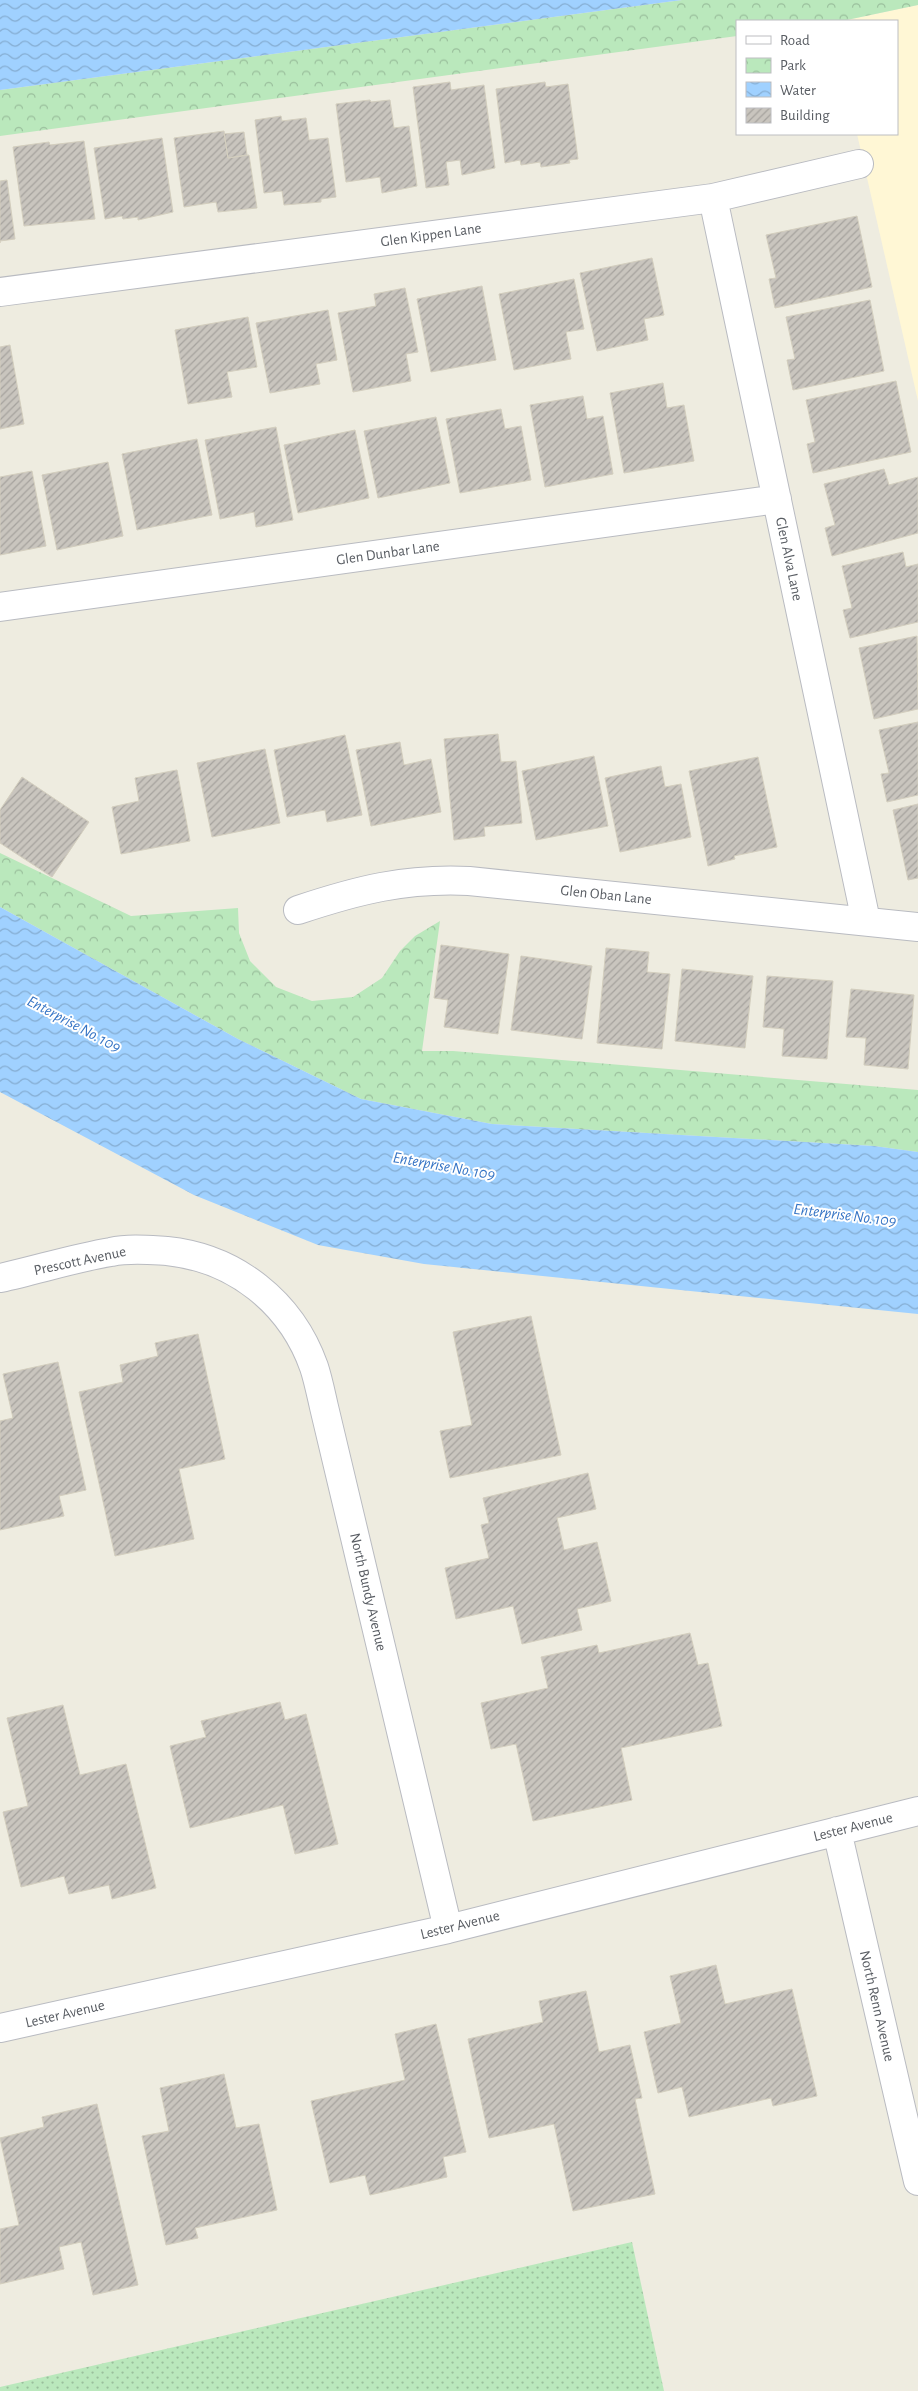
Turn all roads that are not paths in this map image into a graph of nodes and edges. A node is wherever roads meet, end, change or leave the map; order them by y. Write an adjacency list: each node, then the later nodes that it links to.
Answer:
1 (859, 164): 2 (street, Glen Kippen Lane)
2 (713, 198): 3 (street, Glen Kippen Lane); 4 (street, Glen Alva Lane)
3 (0, 292)
4 (776, 499): 5 (street, Glen Dunbar Lane); 7 (street, Glen Alva Lane)
5 (0, 607)
6 (298, 910): 7 (street, Glen Oban Lane)
7 (866, 921): 8 (street, Glen Oban Lane)
8 (918, 927)
9 (246, 1277): 10 (street, Prescott Avenue); 13 (street, North Bundy Avenue)
10 (0, 1278)
11 (918, 1811): 12 (street, Lester Avenue)
12 (837, 1831): 13 (street, Lester Avenue); 15 (street, North Renn Avenue)
13 (448, 1929): 14 (street, Lester Avenue)
14 (0, 2028)
15 (918, 2181)

